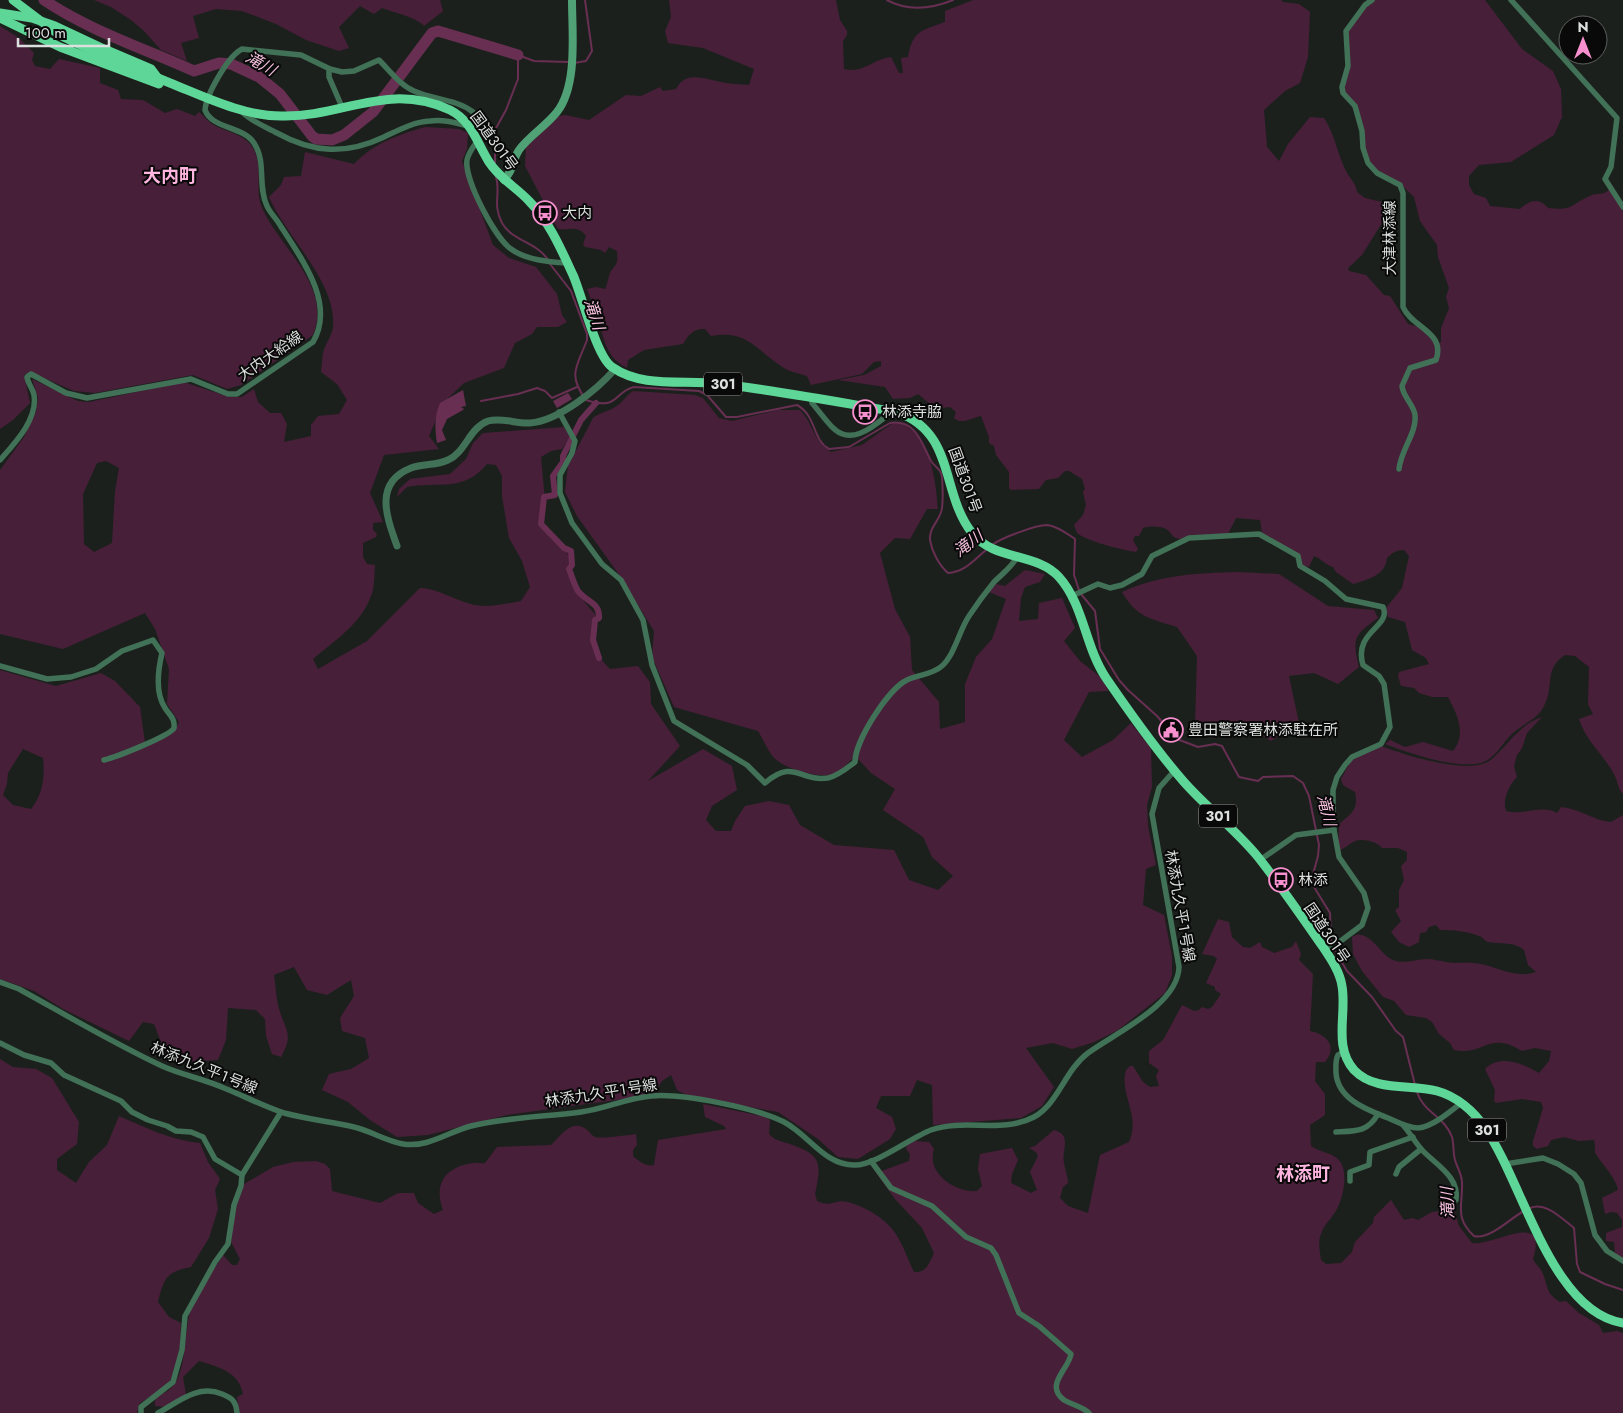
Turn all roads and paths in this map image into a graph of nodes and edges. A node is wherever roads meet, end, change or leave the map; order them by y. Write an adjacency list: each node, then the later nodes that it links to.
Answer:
1 (13, 0): 8 (highway, 301, bridge)
2 (572, 0): 16 (main road)
3 (1372, 0): 24 (street, 大津林添線)
4 (1511, 0): 13 (street)
5 (0, 13): 8 (highway, 301)
6 (0, 18): 9 (highway, 301)
7 (329, 69): 10 (street); 11 (street); 14 (street)
8 (157, 78): 9 (highway, 301)
9 (169, 82): 10 (highway, 国道301号 / 301)
10 (209, 98): 12 (highway, 国道301号 / 301); 23 (street, 大内大給線)
11 (342, 107): 12 (highway, 国道301号 / 301); 14 (highway, 国道301号 / 301)
12 (240, 109): 14 (street)
13 (1620, 122): 17 (street)
14 (472, 123): 15 (highway, 国道301号 / 301)
15 (478, 140): 16 (highway, 国道301号 / 301); 18 (street)
16 (501, 177): 18 (highway, 国道301号 / 301)
17 (1623, 206)
18 (567, 263): 19 (highway, 国道301号 / 301)
19 (615, 369): 20 (highway, 国道301号 / 301); 22 (street)
20 (812, 398): 21 (highway, 国道301号 / 301); 21 (street)
21 (888, 411): 26 (highway, 国道301号 / 301)
22 (558, 412): 25 (street); 26 (street)
23 (0, 460)
24 (1400, 469)
25 (397, 546)
26 (1017, 556): 27 (highway, 国道301号 / 301)
27 (1072, 596): 30 (highway, 国道301号 / 301); 31 (street)
28 (0, 666): 29 (street)
29 (104, 760)
30 (1175, 770): 32 (highway, 国道301号 / 301); 44 (street, 林添九久平１号線)
31 (1334, 830): 32 (street); 33 (street)
32 (1260, 860): 33 (highway, 国道301号 / 301)
33 (1328, 947): 36 (highway, 国道301号 / 301)
34 (0, 982): 38 (street, 林添九久平１号線)
35 (0, 1043): 47 (street)
36 (1344, 1052): 37 (highway, 301); 39 (street)
37 (1461, 1103): 40 (street); 45 (highway, 301)
38 (281, 1112): 44 (street, 林添九久平１号線); 47 (street)
39 (1378, 1114): 40 (street); 41 (street)
40 (1401, 1124): 42 (street)
41 (1336, 1132)
42 (1413, 1137): 43 (street); 48 (street)
43 (1422, 1149): 46 (street); 49 (street)
44 (871, 1161): 55 (street)
45 (1505, 1164): 50 (street); 51 (highway, 301)
46 (1396, 1174)
47 (242, 1175): 52 (street)
48 (1350, 1181)
49 (1456, 1200)
50 (1623, 1261)
51 (1623, 1323)
52 (141, 1413)
53 (158, 1413): 54 (street)
54 (237, 1413)
55 (1089, 1413)

